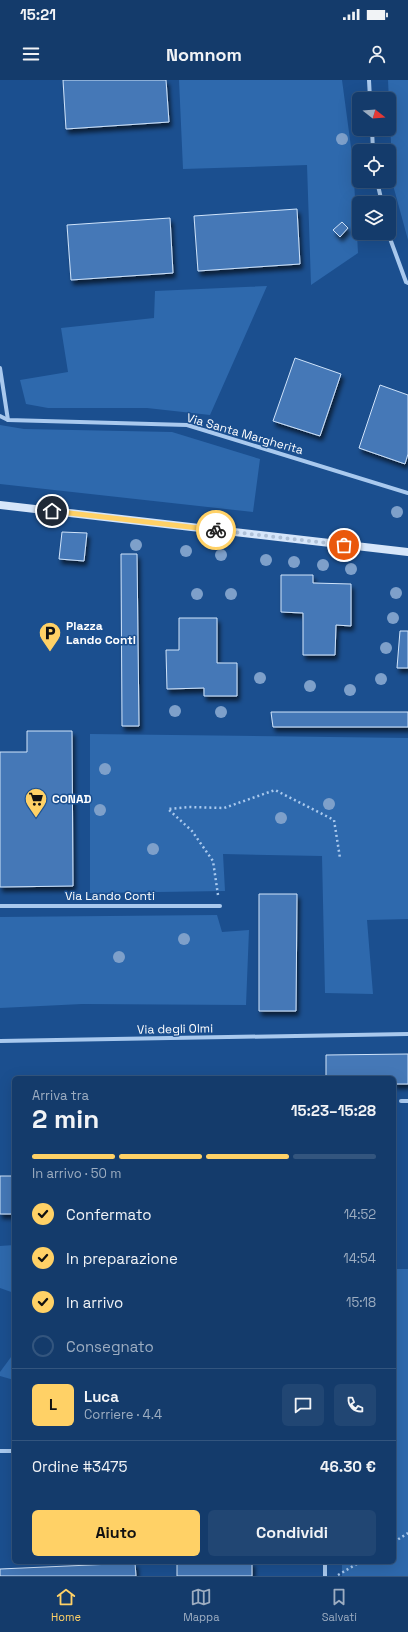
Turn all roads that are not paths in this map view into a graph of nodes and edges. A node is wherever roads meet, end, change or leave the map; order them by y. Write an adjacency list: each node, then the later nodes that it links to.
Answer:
1 (369, 80): 2 (street)
2 (370, 92)
3 (391, 240): 4 (street)
4 (408, 283)
5 (0, 368): 7 (street)
6 (0, 416): 7 (street, Via Santa Margherita)
7 (8, 420): 8 (street, Via Santa Margherita)
8 (408, 493)
9 (0, 505): 10 (street)
10 (408, 552)
11 (0, 906): 12 (street, Via Lando Conti)
12 (220, 906)
13 (408, 1034): 14 (street, Via degli Olmi)
14 (0, 1041)
15 (401, 1101): 16 (street)
16 (408, 1101)
17 (0, 1451): 18 (street)
18 (12, 1451)
19 (325, 1564): 20 (street)
20 (325, 1576)

